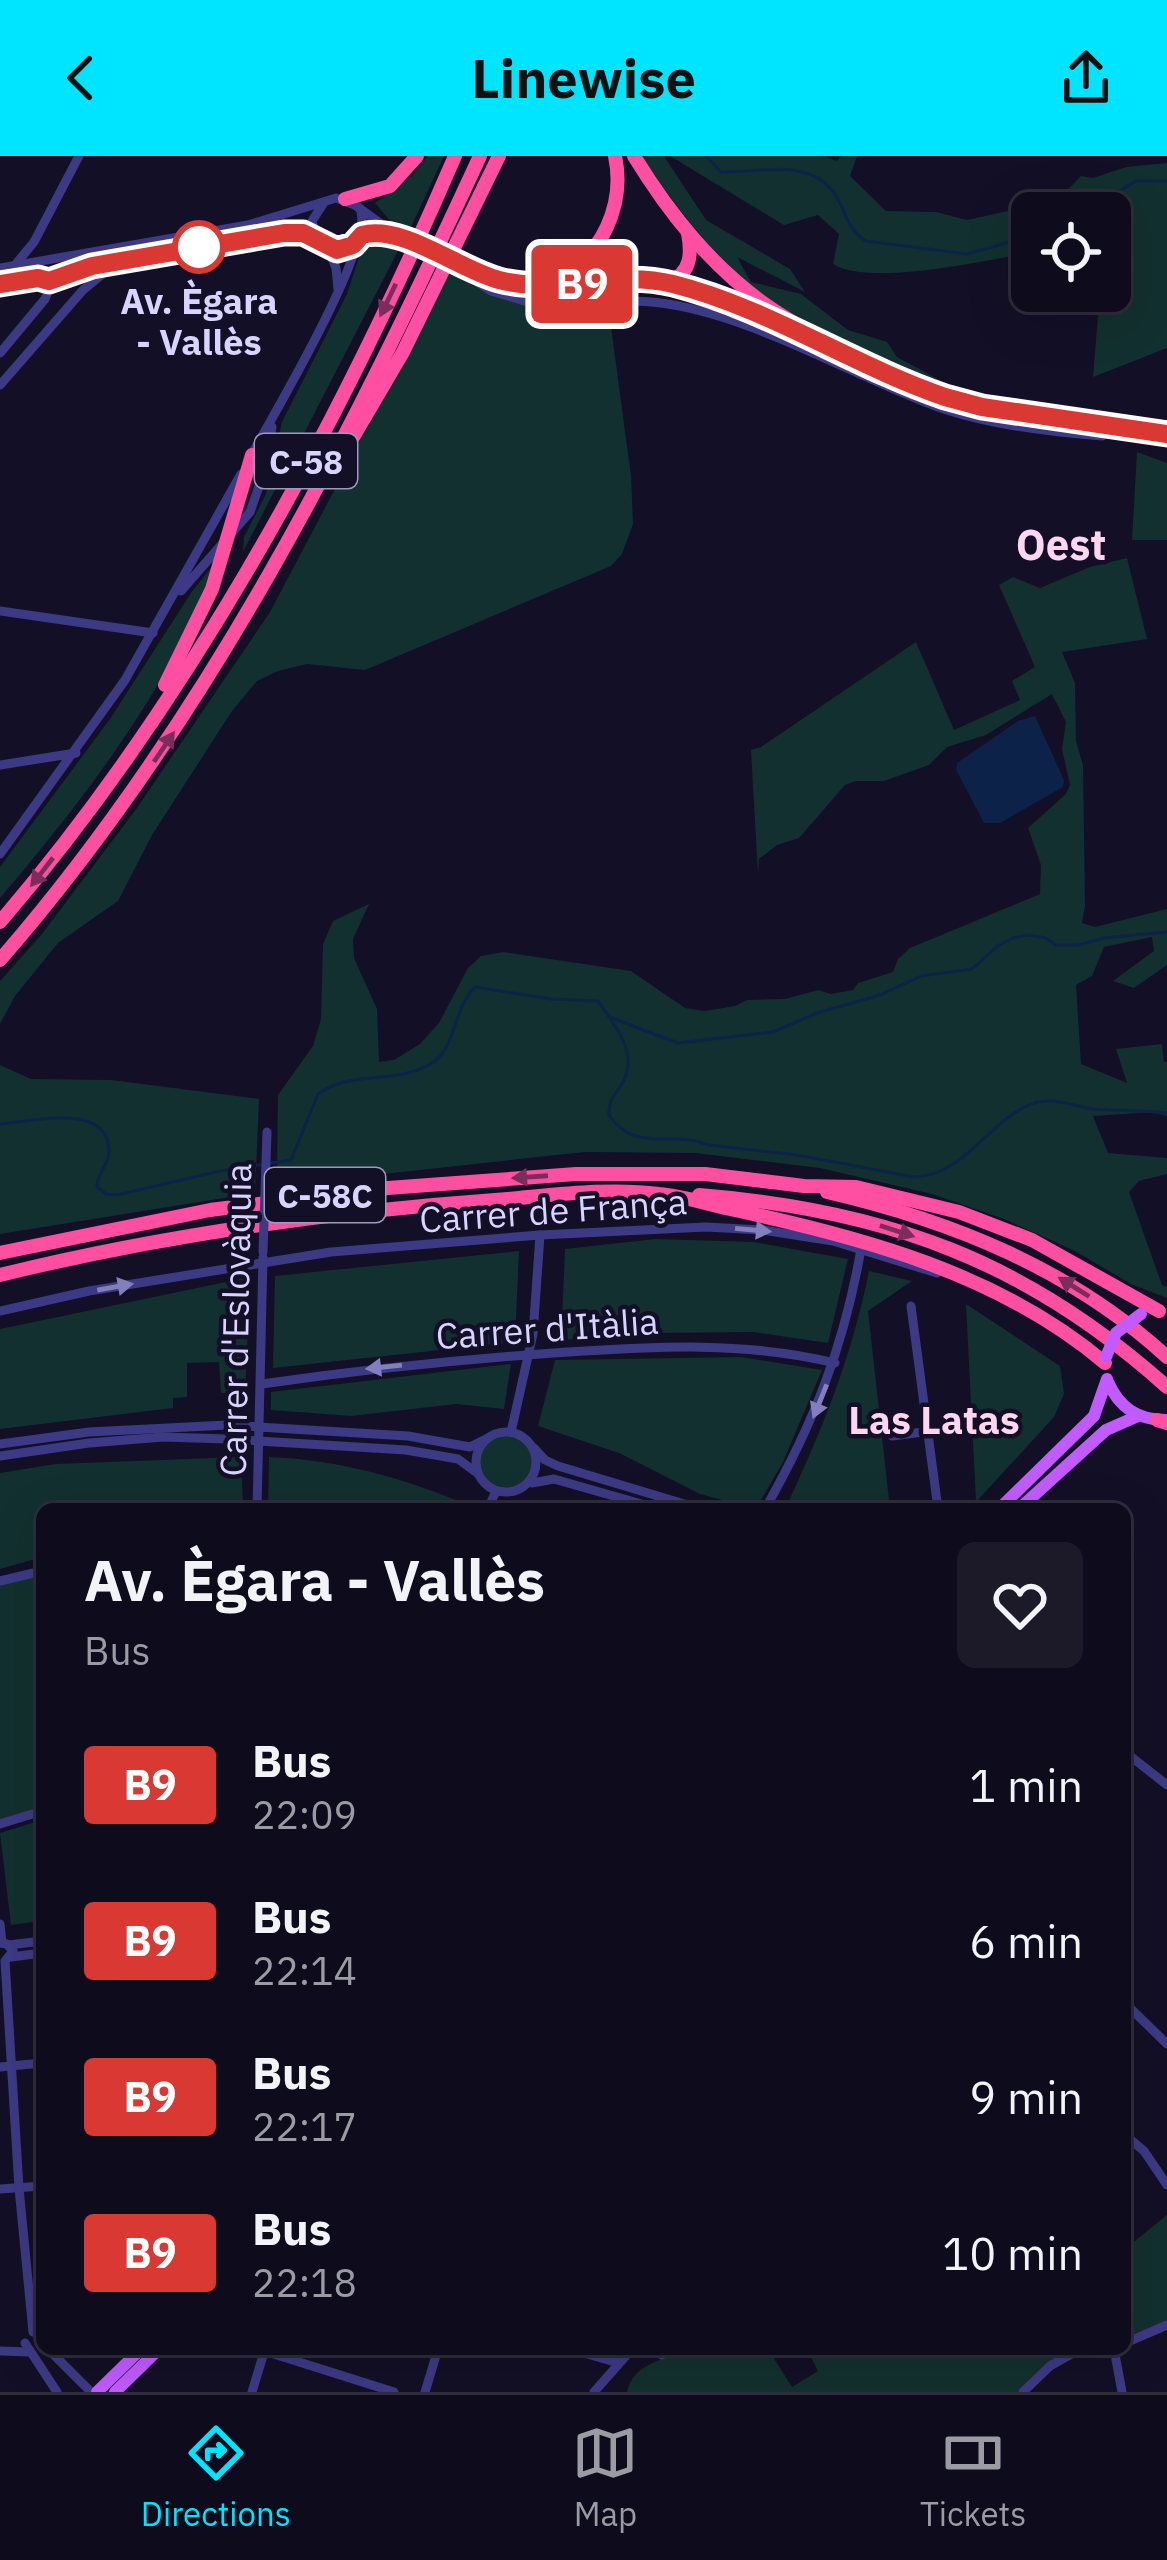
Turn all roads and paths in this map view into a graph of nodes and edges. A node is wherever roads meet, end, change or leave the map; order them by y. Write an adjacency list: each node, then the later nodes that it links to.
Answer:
1 (79, 156): 13 (street)
2 (417, 156): 8 (highway)
3 (455, 156): 38 (highway, C-58, one-way to 38)
4 (480, 156): 34 (highway, C-58)
5 (499, 156): 34 (highway)
6 (615, 156): 25 (highway)
7 (634, 156): 11 (highway)
8 (345, 200): 9 (street); 10 (street)
9 (327, 201): 15 (street); 17 (street)
10 (361, 212): 12 (street); 14 (street)
11 (688, 233): 23 (highway); 28 (highway)
12 (396, 235): 14 (street); 21 (street, bridge)
13 (36, 238): 17 (street); 19 (street)
14 (359, 238): 16 (street); 26 (street)
15 (316, 239): 16 (street); 18 (street)
16 (328, 249): 26 (street)
17 (41, 261): 19 (street); 22 (street); 22 (street)
18 (120, 261): 22 (street); 29 (street)
19 (14, 266): 20 (street)
20 (0, 268)
21 (471, 270): 25 (street); 32 (street)
22 (45, 279): 24 (street); 27 (street)
23 (669, 283): 25 (street); 28 (street)
24 (0, 284)
25 (518, 284)
26 (334, 301): 30 (street)
27 (0, 352)
28 (864, 364): 31 (street)
29 (0, 385)
30 (283, 399): 33 (street); 35 (street)
31 (1167, 434)
32 (1102, 436)
33 (252, 455): 35 (highway); 37 (street)
34 (305, 512): 43 (highway, C-58, one-way to 34)
35 (230, 536): 37 (street); 38 (highway)
36 (0, 611): 37 (street)
37 (155, 629): 39 (street)
38 (129, 751): 42 (highway, C-58, one-way to 42)
39 (76, 753): 40 (street); 41 (street)
40 (0, 765)
41 (0, 854)
42 (0, 922)
43 (0, 960)
44 (267, 1132): 50 (street, Carrer d'Eslovàquia, bridge)
45 (804, 1186): 49 (highway, C-58C, one-way to 49); 55 (highway); 57 (highway, C-58C, one-way to 45)
46 (658, 1193): 51 (highway, C-58C); 52 (highway); 61 (highway, C-58C, one-way to 61)
47 (540, 1235): 48 (street, Carrer de França, one-way to 48); 50 (street, Carrer de França); 56 (street)
48 (861, 1249): 52 (street, Carrer de França); 58 (street)
49 (2, 1252)
50 (263, 1257): 54 (street, Carrer de França, one-way to 50); 60 (street, Carrer d'Eslovàquia)
51 (0, 1275)
52 (964, 1280): 59 (highway)
53 (911, 1306): 66 (street)
54 (0, 1311)
55 (1163, 1312): 59 (main road, bridge)
56 (529, 1355): 58 (street, Carrer d'Itàlia); 60 (street, Carrer d'Itàlia, one-way to 60); 67 (street)
57 (1167, 1358)
58 (835, 1363): 81 (street, one-way to 81)
59 (1106, 1366): 62 (main road); 83 (main road)
60 (262, 1384): 64 (street, Carrer d'Eslovàquia)
61 (1167, 1388)
62 (1138, 1416): 63 (main road); 84 (main road)
63 (1164, 1421)
64 (261, 1426): 69 (street); 70 (street, Carrer d'Eslovàquia); 71 (street)
65 (961, 1427): 66 (street)
66 (926, 1431): 68 (street); 82 (street)
67 (511, 1432): 69 (street); 72 (street)
68 (892, 1436)
69 (488, 1438): 74 (street)
70 (261, 1441): 73 (street); 74 (street); 77 (street, Carrer d'Eslovàquia)
71 (0, 1444)
72 (532, 1446): 75 (street); 80 (street)
73 (0, 1456)
74 (477, 1473): 76 (street)
75 (526, 1485): 76 (street); 79 (street)
76 (496, 1491): 78 (street)
77 (257, 1503)
78 (491, 1503)
79 (638, 1503)
80 (681, 1503)
81 (768, 1503)
82 (937, 1503)
83 (1004, 1503)
84 (1025, 1503)
85 (36, 1572): 86 (street)
86 (0, 1581)
87 (1131, 1757): 88 (street)
88 (1167, 1785)
89 (36, 1813): 90 (street)
90 (0, 1824)
91 (0, 1924): 93 (street)
92 (36, 1943): 93 (street)
93 (5, 1952): 94 (street); 98 (street)
94 (36, 1953)
95 (1131, 2009): 96 (street)
96 (1167, 2044)
97 (36, 2064): 98 (street)
98 (5, 2067): 102 (street)
99 (1131, 2139): 100 (street)
100 (1167, 2185)
101 (36, 2187): 102 (street)
102 (19, 2188): 103 (street); 104 (street)
103 (0, 2189)
104 (36, 2320)
105 (1167, 2325): 107 (street)
106 (36, 2331): 110 (street)
107 (1131, 2340)
108 (36, 2351): 110 (street)
109 (0, 2352): 110 (street)
110 (30, 2352): 122 (street)
111 (55, 2355): 123 (street)
112 (134, 2355): 123 (main road)
113 (153, 2355): 124 (main road)
114 (261, 2355): 125 (street)
115 (278, 2355): 126 (street)
116 (436, 2355): 127 (street)
117 (591, 2355): 121 (street)
118 (626, 2355): 121 (street)
119 (1069, 2355): 129 (street)
120 (1115, 2355): 130 (street)
121 (618, 2363): 128 (street)
122 (57, 2392)
123 (94, 2392)
124 (115, 2392)
125 (252, 2392)
126 (394, 2392)
127 (425, 2392)
128 (594, 2392)
129 (1023, 2392)
130 (1122, 2392)

